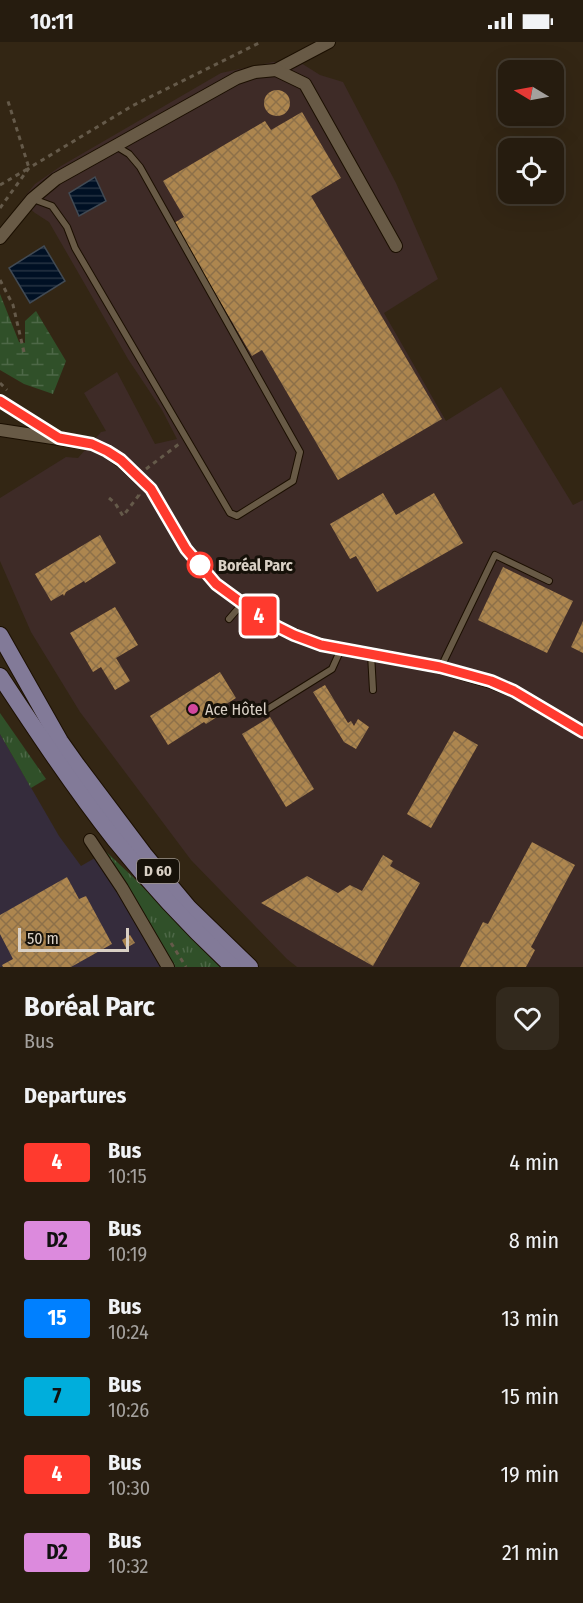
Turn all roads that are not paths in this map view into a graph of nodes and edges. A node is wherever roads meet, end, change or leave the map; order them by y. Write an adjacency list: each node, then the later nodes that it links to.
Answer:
1 (329, 42): 2 (street)
2 (276, 70): 3 (street); 6 (street)
3 (116, 146): 4 (street); 4 (lane)
4 (32, 199): 5 (street)
5 (0, 237)
6 (396, 246)
7 (0, 401): 9 (street)
8 (0, 430): 9 (street)
9 (59, 438): 11 (street)
10 (549, 581): 16 (lane)
11 (242, 604): 12 (lane); 14 (street)
12 (229, 620)
13 (0, 635): 24 (main road, D 60)
14 (341, 649): 15 (street); 19 (lane)
15 (371, 653): 16 (street); 18 (lane)
16 (440, 667): 20 (street)
17 (0, 676): 23 (main road, D 60)
18 (373, 690)
19 (263, 712)
20 (583, 732)
21 (90, 840): 22 (street)
22 (168, 967)
23 (233, 967)
24 (250, 967)

